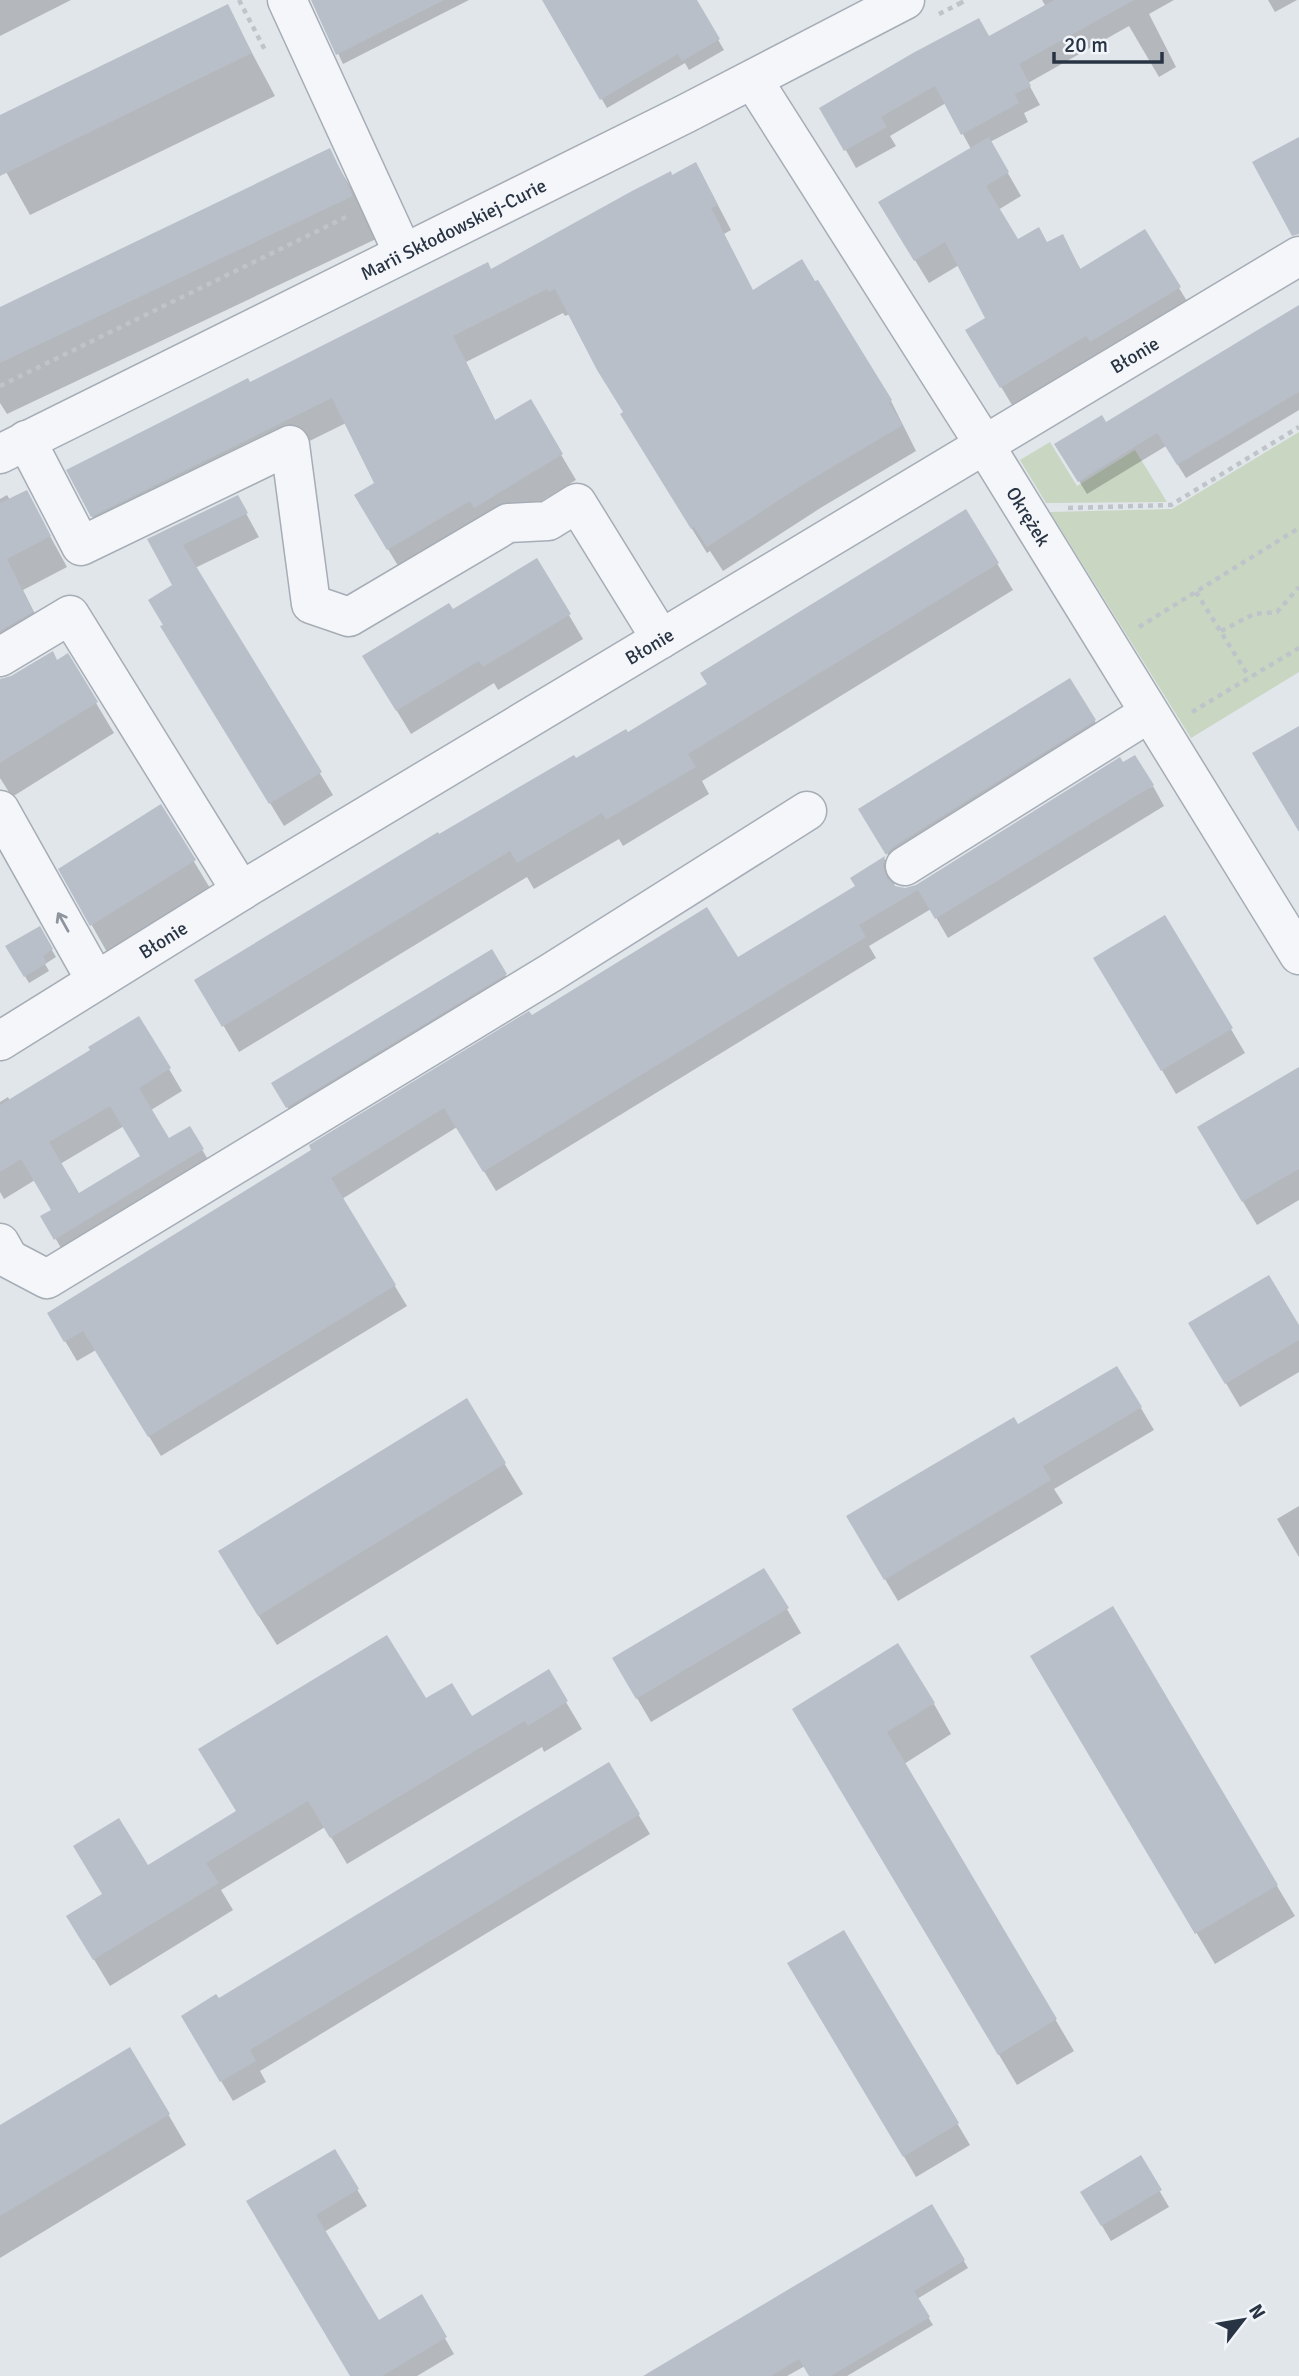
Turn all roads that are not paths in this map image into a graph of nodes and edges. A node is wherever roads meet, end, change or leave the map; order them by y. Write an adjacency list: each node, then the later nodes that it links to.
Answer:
1 (288, 0): 4 (street)
2 (920, 8): 3 (street, Marii Skłodowskiej-Curie)
3 (753, 80): 4 (street, Marii Skłodowskiej-Curie); 6 (street, Okrężek)
4 (403, 253): 7 (street, Marii Skłodowskiej-Curie)
5 (1299, 256): 6 (street, Błonie)
6 (984, 444): 8 (street, Błonie); 10 (street, Okrężek)
7 (13, 447): 8 (street)
8 (661, 639): 14 (street, Błonie)
9 (0, 657): 14 (street)
10 (1168, 714): 13 (street); 15 (street, Okrężek)
11 (0, 810): 16 (street, one-way to 11)
12 (807, 811): 18 (street)
13 (905, 866)
14 (240, 891): 16 (street, Błonie)
15 (1297, 947)
16 (96, 981): 17 (street, Błonie)
17 (0, 1041)
18 (0, 1243)

